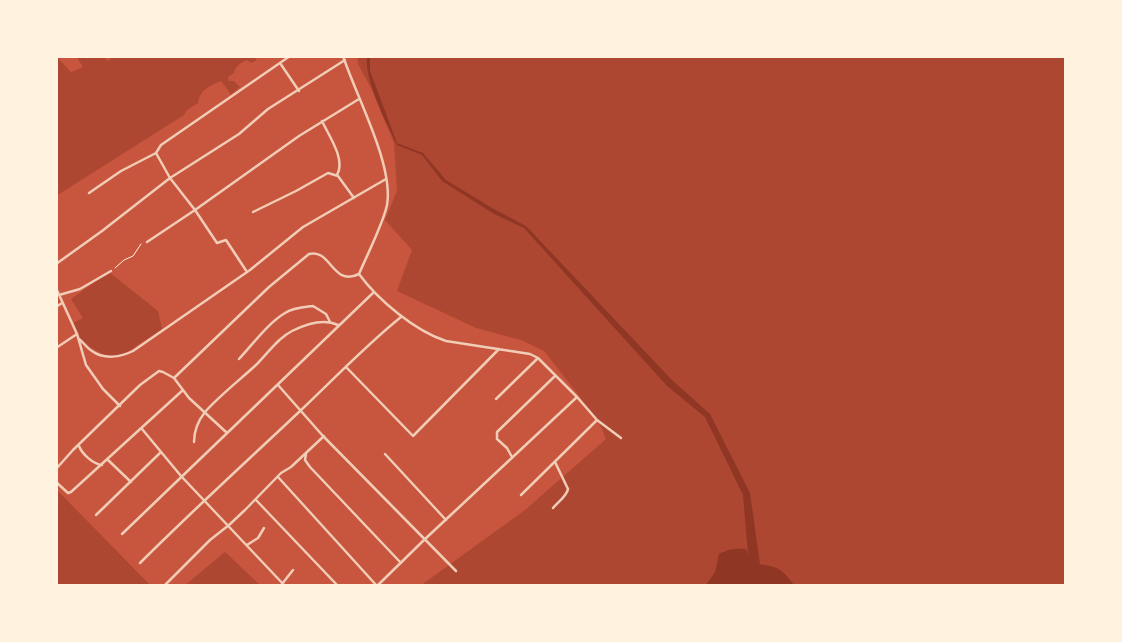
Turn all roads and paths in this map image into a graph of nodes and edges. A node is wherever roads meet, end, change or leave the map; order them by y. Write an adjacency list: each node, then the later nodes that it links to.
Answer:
1 (290, 56): 3 (street)
2 (344, 58): 4 (street); 5 (street)
3 (280, 63): 4 (street); 7 (street)
4 (299, 90): 9 (street)
5 (359, 99): 6 (street); 10 (street)
6 (322, 121): 8 (street); 13 (street)
7 (156, 153): 9 (street); 11 (street)
8 (337, 175): 12 (street); 14 (street)
9 (170, 178): 13 (street); 16 (street)
10 (386, 179): 12 (street); 19 (street)
11 (89, 193)
12 (354, 198): 18 (street)
13 (195, 210): 15 (street); 18 (street)
14 (253, 212)
15 (147, 242): 17 (path)
16 (56, 264)
17 (111, 271): 22 (street)
18 (247, 272): 28 (street)
19 (359, 274): 21 (street); 35 (street)
20 (56, 288): 22 (street)
21 (374, 292): 25 (street); 27 (street)
22 (59, 295): 23 (street)
23 (62, 303): 24 (street); 28 (street)
24 (56, 307)
25 (401, 317): 30 (street); 33 (street)
26 (330, 322): 27 (street); 32 (street); 42 (street)
27 (338, 325): 36 (street)
28 (78, 337): 29 (street); 40 (street)
29 (56, 348)
30 (499, 349): 31 (street); 33 (street)
31 (538, 358): 34 (street); 39 (street)
32 (239, 359)
33 (346, 367): 41 (street)
34 (555, 376): 38 (street); 53 (street)
35 (174, 378): 37 (street); 40 (street)
36 (278, 385): 41 (street); 45 (street)
37 (183, 390): 42 (street); 44 (street)
38 (577, 397): 43 (street); 53 (street)
39 (496, 399)
40 (120, 406): 49 (street)
41 (301, 411): 46 (street); 63 (street)
42 (205, 412): 45 (street); 48 (street)
43 (597, 420): 47 (street); 55 (street)
44 (142, 429): 51 (street); 54 (street)
45 (227, 433): 58 (street)
46 (324, 436): 50 (street); 71 (street)
47 (621, 438)
48 (194, 442)
49 (79, 446): 56 (street); 57 (street)
50 (306, 451): 59 (street); 74 (street)
51 (161, 452): 58 (street); 61 (street)
52 (385, 454): 67 (street)
53 (512, 457): 67 (street)
54 (108, 460): 56 (street); 61 (street)
55 (555, 462): 62 (street); 65 (street)
56 (102, 465): 60 (street)
57 (56, 469)
58 (181, 476): 63 (street); 70 (street)
59 (278, 476): 64 (street); 80 (street)
60 (56, 482)
61 (131, 482): 66 (street)
62 (521, 495)
63 (205, 499): 68 (street); 73 (street)
64 (256, 500): 68 (street); 79 (street)
65 (553, 508)
66 (96, 515)
67 (446, 520): 71 (street)
68 (229, 525): 72 (street); 78 (street)
69 (264, 528): 72 (street)
70 (122, 534)
71 (424, 540): 74 (street); 76 (street)
72 (247, 545): 77 (street)
73 (139, 563)
74 (401, 563): 80 (street)
75 (293, 570): 77 (street)
76 (456, 571)
77 (283, 585)
78 (163, 586)
79 (338, 586)
80 (377, 586)

